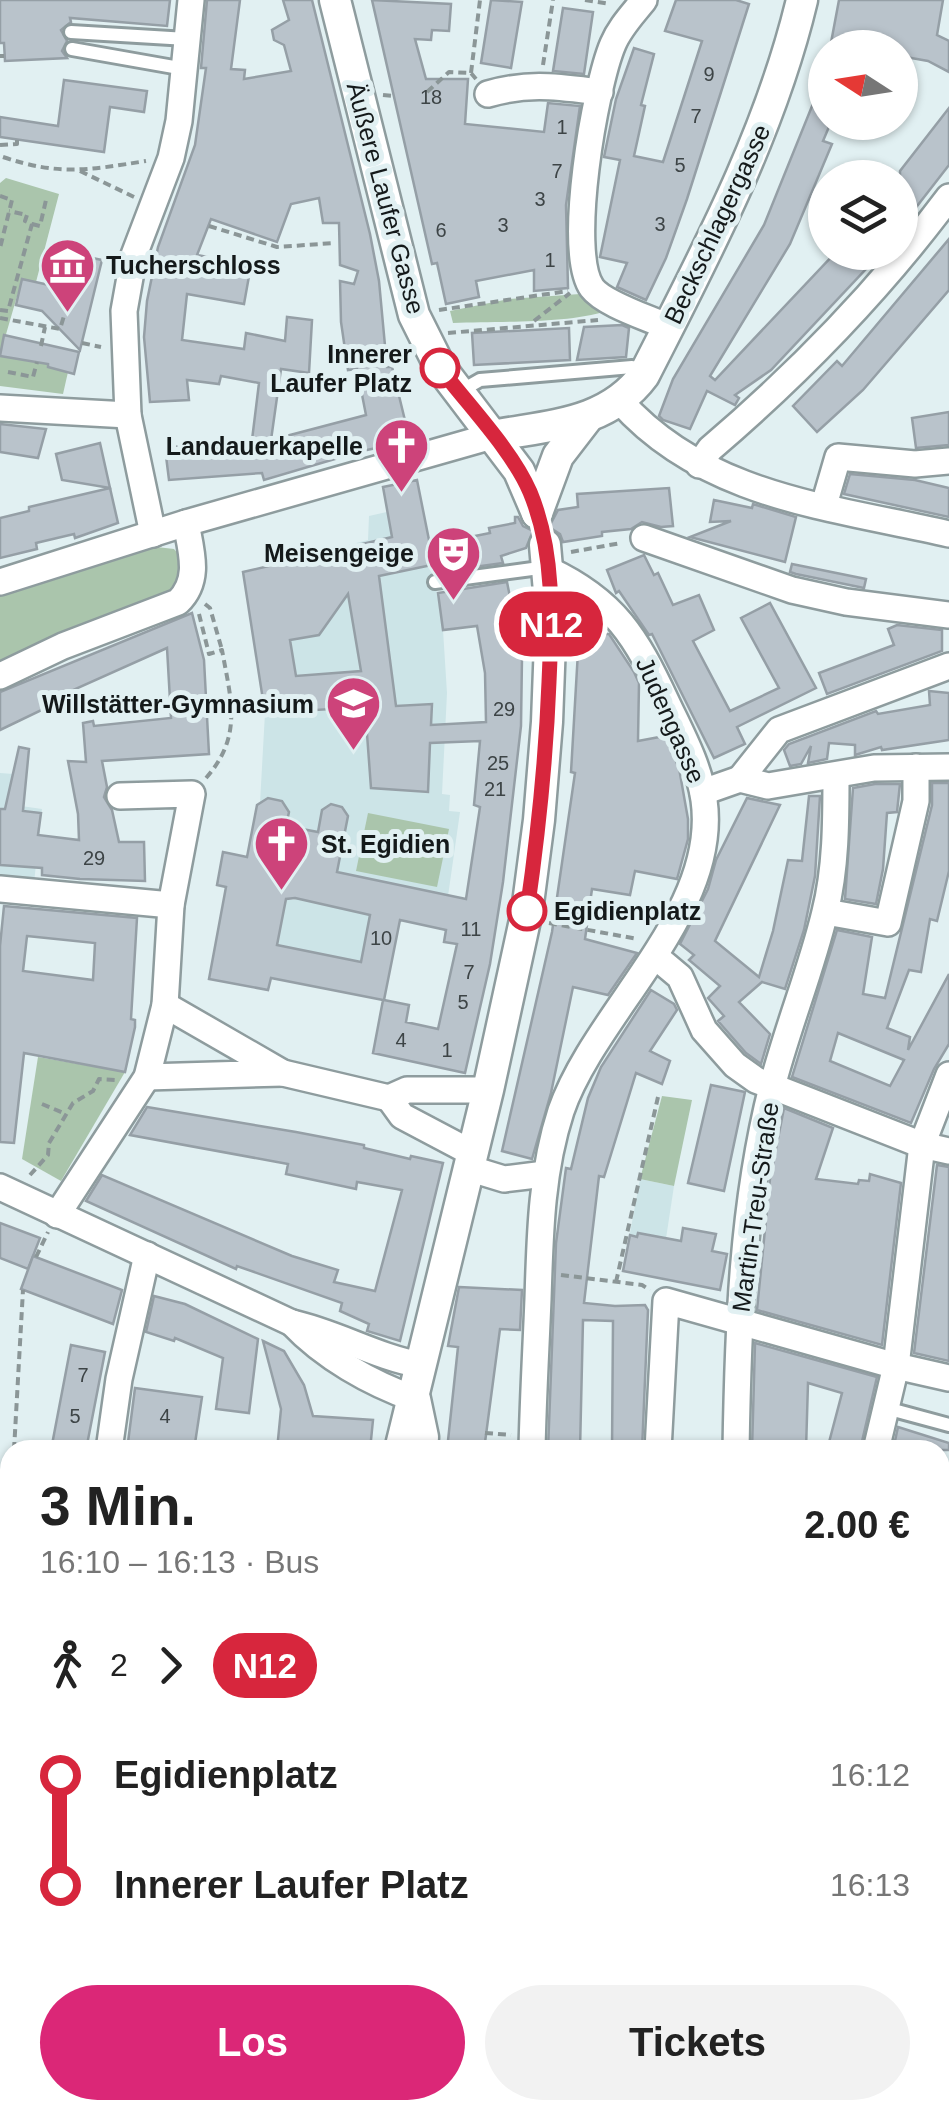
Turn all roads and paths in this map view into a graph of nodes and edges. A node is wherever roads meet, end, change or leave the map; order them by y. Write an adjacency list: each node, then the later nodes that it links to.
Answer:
1 (192, 0): 10 (street)
2 (335, 0): 39 (street, Äußere Laufer Gasse)
3 (480, 0): 14 (path)
4 (553, 0): 13 (path)
5 (585, 0): 8 (path)
6 (644, 0): 16 (street)
7 (802, 0): 41 (street, Beckschlagergasse)
8 (606, 3)
9 (71, 32): 10 (lane)
10 (188, 39): 12 (street)
11 (72, 49): 12 (lane)
12 (184, 69): 21 (street)
13 (543, 70)
14 (471, 73): 15 (path); 17 (path)
15 (427, 92)
16 (600, 92): 17 (street); 34 (street)
17 (488, 94)
18 (17, 139): 19 (path)
19 (0, 145)
20 (3, 158): 22 (path)
21 (171, 158): 22 (path); 26 (street)
22 (80, 171): 26 (path)
23 (0, 196): 27 (path)
24 (949, 197): 53 (street)
25 (46, 200): 28 (path)
26 (151, 205): 49 (street)
27 (9, 211): 28 (path); 31 (path)
28 (32, 224): 35 (path)
29 (209, 226): 30 (path)
30 (335, 244)
31 (0, 248)
32 (574, 290): 38 (path)
33 (554, 293): 39 (path)
34 (625, 307): 38 (path); 41 (street)
35 (0, 310)
36 (64, 316): 40 (path)
37 (0, 318): 40 (path)
38 (531, 324): 39 (path)
39 (419, 326): 46 (street, Äußere Laufer Gasse)
40 (45, 327): 42 (path)
41 (668, 327): 45 (street, Beckschlagergasse)
42 (40, 346)
43 (37, 362): 44 (path)
44 (8, 372)
45 (644, 375): 46 (lane); 47 (street, Beckschlagergasse)
46 (458, 392): 51 (street, Äußere Laufer Gasse)
47 (620, 402): 50 (street, Beckschlagergasse); 53 (street)
48 (0, 408): 49 (street)
49 (128, 415): 56 (street)
50 (588, 418): 51 (street); 51 (street)
51 (492, 436): 55 (street)
52 (949, 461): 54 (street)
53 (699, 464): 54 (street)
54 (824, 505): 57 (street)
55 (186, 523): 56 (street); 67 (street)
56 (153, 534): 60 (street)
57 (949, 534)
58 (644, 538): 59 (path); 64 (street)
59 (547, 560): 61 (lane); 72 (street, Judengasse); 85 (street)
60 (0, 582)
61 (436, 582)
62 (199, 599): 65 (path)
63 (210, 608): 65 (path)
64 (949, 615)
65 (222, 650): 73 (path)
66 (949, 666): 71 (street)
67 (0, 676)
68 (916, 767): 69 (street); 70 (street); 77 (street)
69 (949, 767)
70 (836, 776): 71 (street); 77 (street, Martin-Treu-Straße)
71 (740, 778): 72 (street)
72 (703, 792): 79 (street, Judengasse)
73 (192, 794): 74 (street); 76 (street)
74 (120, 796)
75 (0, 889): 76 (street)
76 (172, 905): 80 (street)
77 (826, 912): 84 (street, Martin-Treu-Straße)
78 (560, 924): 79 (path)
79 (658, 950): 84 (street); 93 (street, Judengasse)
80 (165, 1005): 81 (street); 83 (street)
81 (283, 1073): 83 (street); 86 (street)
82 (949, 1075): 90 (street)
83 (144, 1082): 89 (path); 95 (street)
84 (772, 1088): 90 (street); 101 (street, Martin-Treu-Straße)
85 (488, 1090): 86 (street); 92 (street)
86 (389, 1098): 92 (street)
87 (658, 1098): 98 (path)
88 (42, 1104): 89 (path)
89 (66, 1114): 94 (path)
90 (922, 1144): 91 (street); 104 (street)
91 (949, 1151)
92 (470, 1161): 93 (street); 103 (street)
93 (545, 1174): 97 (street, Judengasse)
94 (7, 1190): 95 (street)
95 (57, 1215): 96 (street)
96 (147, 1255): 102 (street); 112 (street)
97 (538, 1282): 98 (path); 115 (street, Judengasse)
98 (616, 1282): 100 (path)
99 (23, 1290): 111 (path)
100 (666, 1302): 101 (street); 116 (street)
101 (739, 1320): 104 (street); 117 (street, Martin-Treu-Straße)
102 (292, 1323): 103 (street); 106 (street)
103 (421, 1365): 106 (street)
104 (896, 1366): 105 (street); 107 (street)
105 (949, 1378)
106 (414, 1399): 113 (street); 114 (street)
107 (886, 1408): 108 (lane); 118 (street)
108 (949, 1426)
109 (486, 1434): 110 (path)
110 (502, 1435)
111 (15, 1440)
112 (110, 1440)
113 (401, 1440)
114 (424, 1440)
115 (532, 1440)
116 (659, 1440)
117 (736, 1440)
118 (878, 1440)

